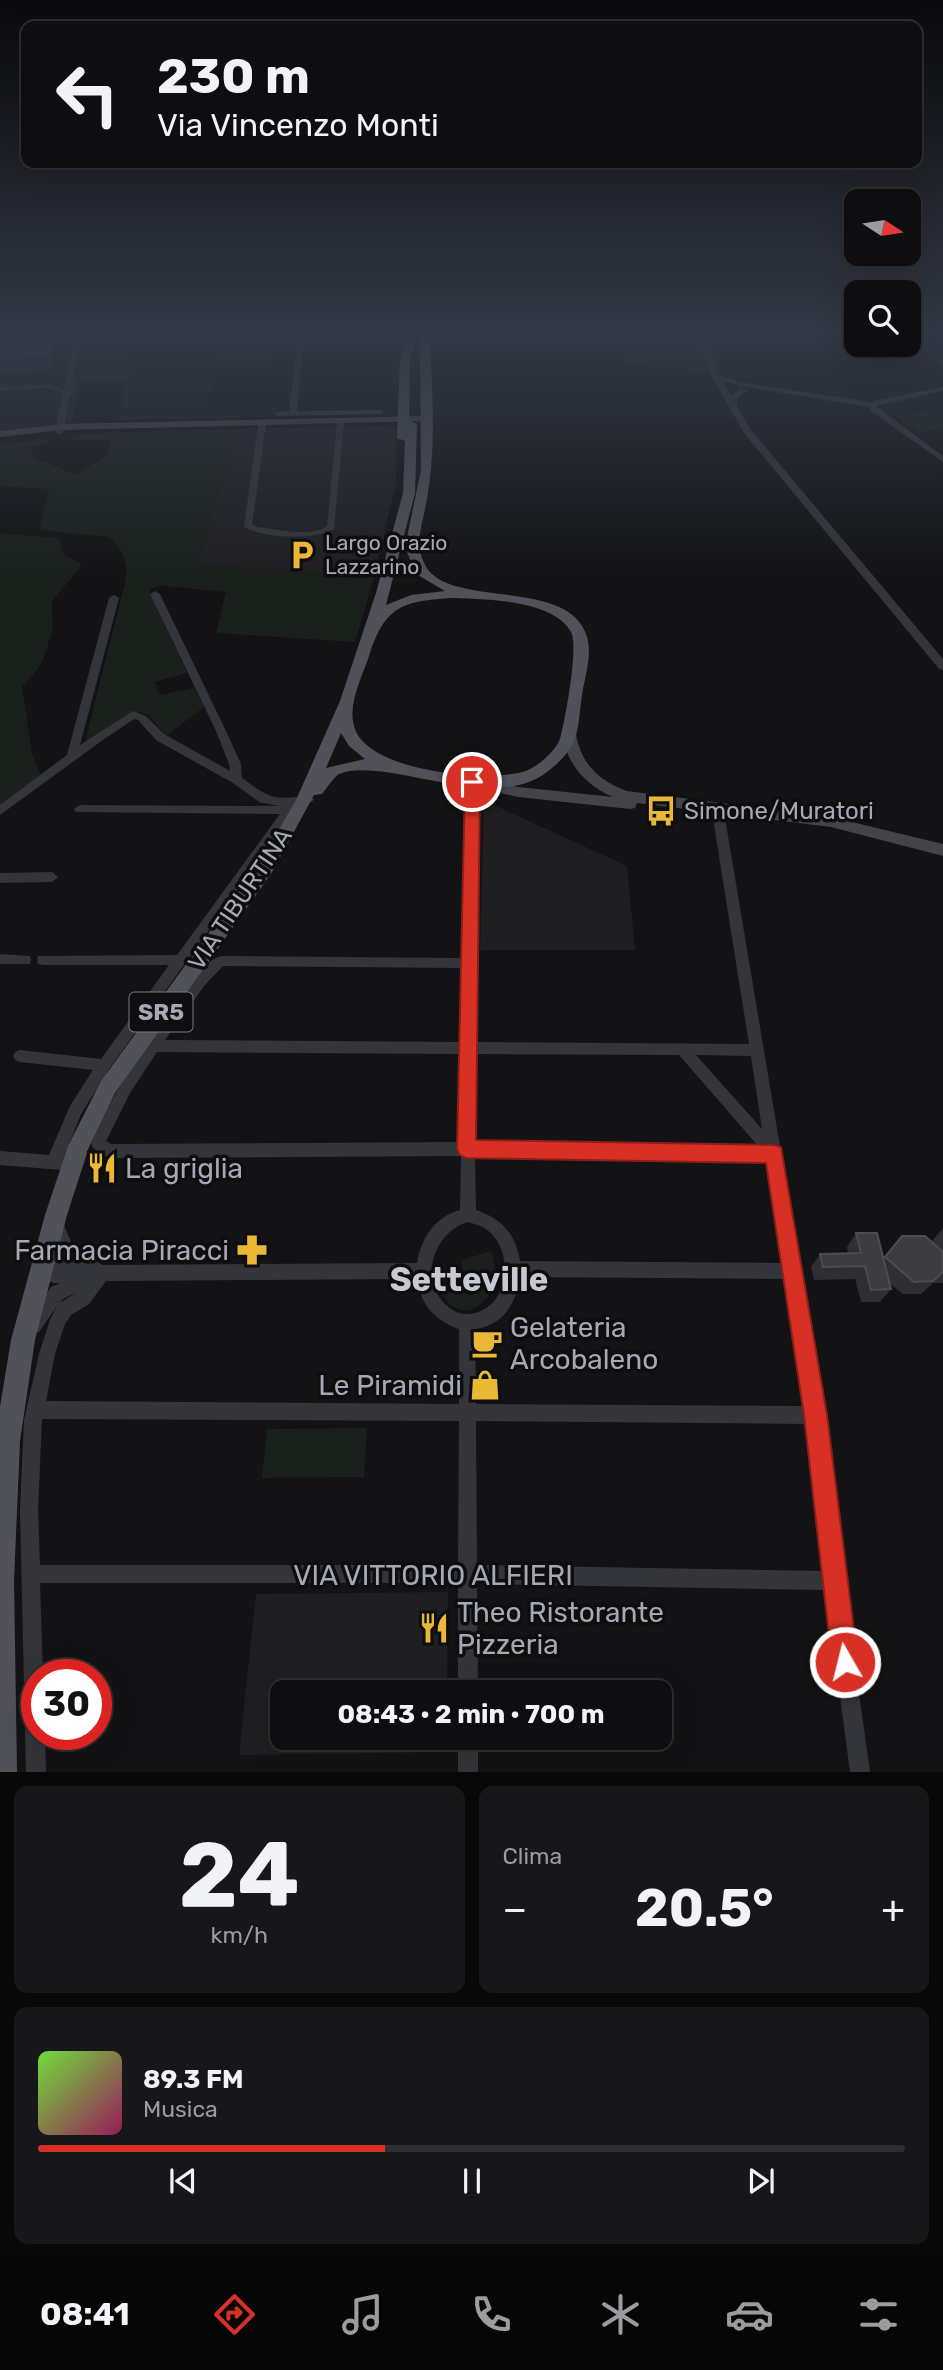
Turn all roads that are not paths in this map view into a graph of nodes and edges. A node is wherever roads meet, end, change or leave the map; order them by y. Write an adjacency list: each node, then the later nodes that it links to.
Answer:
1 (63, 418): 12 (street)
2 (336, 418): 3 (street)
3 (340, 418): 4 (main road); 11 (main road); 11 (street); 12 (main road)
4 (353, 418)
5 (382, 418): 9 (main road)
6 (402, 418): 9 (main road)
7 (740, 418): 21 (street)
8 (885, 418): 15 (street)
9 (406, 419): 10 (main road); 20 (main road, VIA TIBURTINA)
10 (426, 419): 19 (main road)
11 (262, 425): 12 (main road)
12 (60, 430): 13 (main road)
13 (0, 437)
14 (943, 445): 15 (street)
15 (928, 449): 16 (street)
16 (943, 460)
17 (155, 594): 26 (street)
18 (114, 597): 24 (street)
19 (481, 597): 20 (main road); 23 (main road)
20 (373, 625): 22 (main road, VIA TIBURTINA)
21 (943, 666)
22 (347, 701): 25 (main road); 28 (main road, VIA TIBURTINA)
23 (569, 734): 27 (main road); 31 (main road)
24 (72, 756): 26 (street); 30 (street)
25 (393, 765): 27 (main road); 34 (main road)
26 (237, 780): 28 (street)
27 (477, 783): 32 (main road); 41 (street)
28 (299, 804): 29 (street); 34 (main road, VIA TIBURTINA); 40 (street)
29 (79, 809)
30 (0, 811)
31 (737, 811): 32 (main road); 33 (main road)
32 (718, 812): 45 (street)
33 (943, 850)
34 (265, 869): 51 (main road, VIA TIBURTINA / SR5)
35 (52, 877): 36 (street)
36 (0, 878)
37 (0, 959): 38 (street)
38 (25, 960)
39 (43, 960): 40 (street)
40 (180, 960): 47 (street)
41 (468, 963): 42 (street); 43 (street)
42 (152, 1046): 43 (street); 48 (street)
43 (468, 1047): 44 (street); 48 (street)
44 (682, 1049): 45 (street); 49 (street)
45 (757, 1050): 49 (street)
46 (20, 1056): 47 (street)
47 (104, 1065): 51 (street)
48 (466, 1149): 49 (street); 52 (street)
49 (774, 1154): 58 (street)
50 (0, 1158): 51 (street)
51 (63, 1163): 53 (main road, VIA TIBURTINA / SR5)
52 (468, 1214): 55 (street); 57 (street)
53 (56, 1216): 54 (street); 56 (main road, VIA TIBURTINA / SR5)
54 (75, 1259): 56 (street); 59 (street)
55 (512, 1269): 58 (street); 60 (street)
56 (40, 1270): 59 (street); 61 (main road, VIA TIBURTINA / SR5)
57 (425, 1271): 59 (street); 60 (street)
58 (793, 1271): 64 (street)
59 (97, 1274): 61 (street); 62 (street)
60 (467, 1322): 63 (street)
61 (23, 1340): 70 (main road, VIA TIBURTINA / SR5)
62 (34, 1410): 63 (street); 65 (street)
63 (467, 1412): 64 (street); 66 (street)
64 (816, 1415): 67 (street)
65 (32, 1574): 66 (street, VIA VITTORIO ALFIERI); 71 (street)
66 (469, 1574): 67 (street, VIA VITTORIO ALFIERI); 68 (street)
67 (834, 1581): 73 (street)
68 (468, 1680)
69 (468, 1750): 72 (street)
70 (2, 1772)
71 (36, 1772)
72 (468, 1772)
73 (860, 1772)

